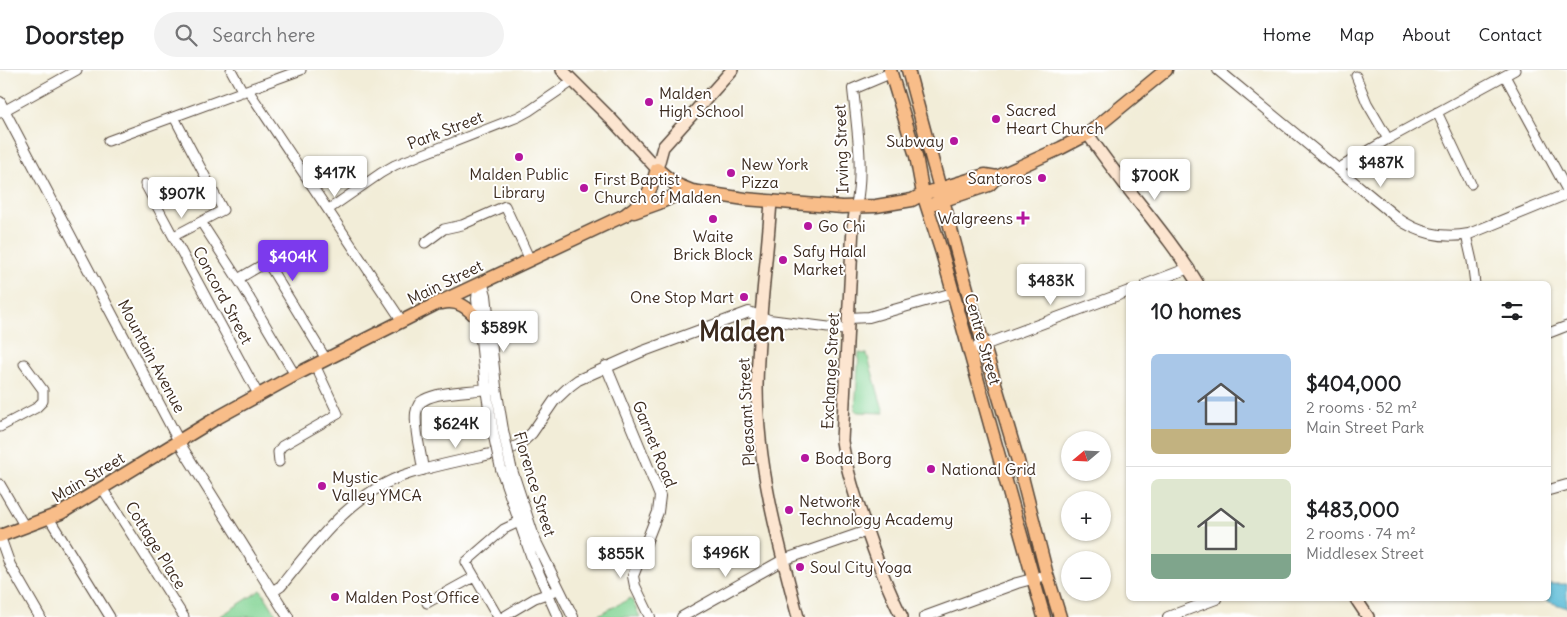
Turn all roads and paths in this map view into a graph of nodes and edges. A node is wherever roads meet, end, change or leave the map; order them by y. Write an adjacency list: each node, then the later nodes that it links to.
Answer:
1 (77, 70): 15 (street)
2 (231, 70): 14 (street)
3 (301, 70): 14 (street)
4 (562, 70): 13 (main road)
5 (732, 70): 22 (main road)
6 (908, 70): 28 (main road, Centre Street)
7 (1166, 70): 18 (main road)
8 (1218, 70): 21 (street)
9 (1515, 70): 12 (street)
10 (891, 72): 29 (main road, Centre Street); 31 (street, Irving Street)
11 (1356, 76): 19 (street)
12 (1505, 76): 16 (street); 26 (street)
13 (573, 81): 22 (main road); 32 (street, Park Street)
14 (246, 91): 17 (street); 32 (street)
15 (2, 108): 64 (street, Mountain Avenue)
16 (1437, 112): 19 (street); 24 (street)
17 (174, 117): 20 (street); 34 (street)
18 (1088, 134): 28 (main road); 39 (main road)
19 (1388, 139): 21 (street)
20 (108, 141)
21 (1339, 168): 35 (street)
22 (658, 170): 25 (main road); 33 (main road, Main Street)
23 (146, 184): 36 (street, Concord Street)
24 (1471, 184)
25 (687, 190): 30 (main road); 33 (main road)
26 (1567, 190)
27 (1567, 194): 35 (street)
28 (942, 195): 29 (main road); 55 (main road, Centre Street)
29 (921, 199): 31 (main road); 46 (main road, Centre Street)
30 (771, 201): 31 (main road); 48 (main road, Pleasant Street)
31 (856, 207): 49 (main road, Exchange Street)
32 (328, 209): 51 (street)
33 (624, 215): 38 (main road, Main Street)
34 (201, 222): 36 (street); 40 (street)
35 (1466, 235): 43 (street)
36 (174, 236): 62 (street, Concord Street)
37 (425, 243): 38 (street)
38 (530, 260): 44 (main road, Main Street)
39 (1189, 268): 41 (street); 42 (main road)
40 (238, 279): 57 (street); 60 (street)
41 (1155, 281)
42 (1196, 281)
43 (1475, 281)
44 (482, 282): 47 (main road, Main Street); 50 (street, Florence Street); 61 (street, Florence Street)
45 (1126, 291): 55 (street)
46 (953, 293): 49 (street); 56 (main road, Centre Street)
47 (434, 305): 50 (main road); 51 (main road, Main Street)
48 (760, 317): 53 (street); 59 (street); 77 (main road, Pleasant Street)
49 (849, 318): 53 (main road, Exchange Street)
50 (479, 320): 61 (street, Florence Street)
51 (402, 321): 57 (main road, Main Street)
52 (1567, 326): 54 (street)
53 (848, 330): 75 (main road, Exchange Street)
54 (1551, 332)
55 (984, 345): 56 (street); 78 (main road, Centre Street)
56 (969, 349): 80 (main road, Centre Street)
57 (321, 362): 60 (main road, Main Street); 65 (street)
58 (24, 364): 63 (street)
59 (606, 366): 67 (street); 95 (street, Garnet Road)
60 (294, 375): 62 (main road, Main Street)
61 (490, 388): 66 (street, Florence Street, bridge); 67 (street)
62 (258, 394): 64 (main road, Main Street)
63 (0, 427)
64 (179, 441): 70 (main road, Main Street); 82 (street, Mountain Avenue)
65 (279, 462)
66 (506, 468): 73 (street, Florence Street); 81 (street, Florence Street)
67 (424, 470): 82 (street)
68 (0, 484): 74 (street)
69 (1567, 485): 71 (street)
70 (102, 488): 72 (main road, Main Street); 89 (street, Cottage Place)
71 (1551, 489)
72 (50, 518): 74 (main road, Main Street); 88 (street)
73 (519, 522): 79 (street); 83 (street, Florence Street)
74 (25, 527): 76 (main road, Main Street)
75 (867, 531): 77 (street); 98 (main road, Exchange Street)
76 (0, 537): 87 (street)
77 (783, 560): 96 (street); 97 (main road, Pleasant Street)
78 (1047, 575): 80 (street); 101 (main road, Centre Street)
79 (474, 577): 86 (street); 91 (street)
80 (1034, 578): 99 (street); 100 (main road, Centre Street)
81 (558, 590): 83 (street); 94 (street, Florence Street)
82 (272, 592): 90 (street, Mountain Avenue)
83 (547, 593): 92 (street); 93 (street, Florence Street)
84 (1211, 601): 102 (street)
85 (1357, 601): 103 (main road)
86 (427, 603)
87 (40, 617)
88 (110, 617)
89 (184, 617)
90 (288, 617)
91 (498, 617)
92 (503, 617)
93 (558, 617)
94 (572, 617)
95 (650, 617)
96 (682, 617)
97 (798, 617)
98 (902, 617)
99 (924, 617)
100 (1044, 617)
101 (1060, 617)
102 (1168, 617)
103 (1368, 617)

